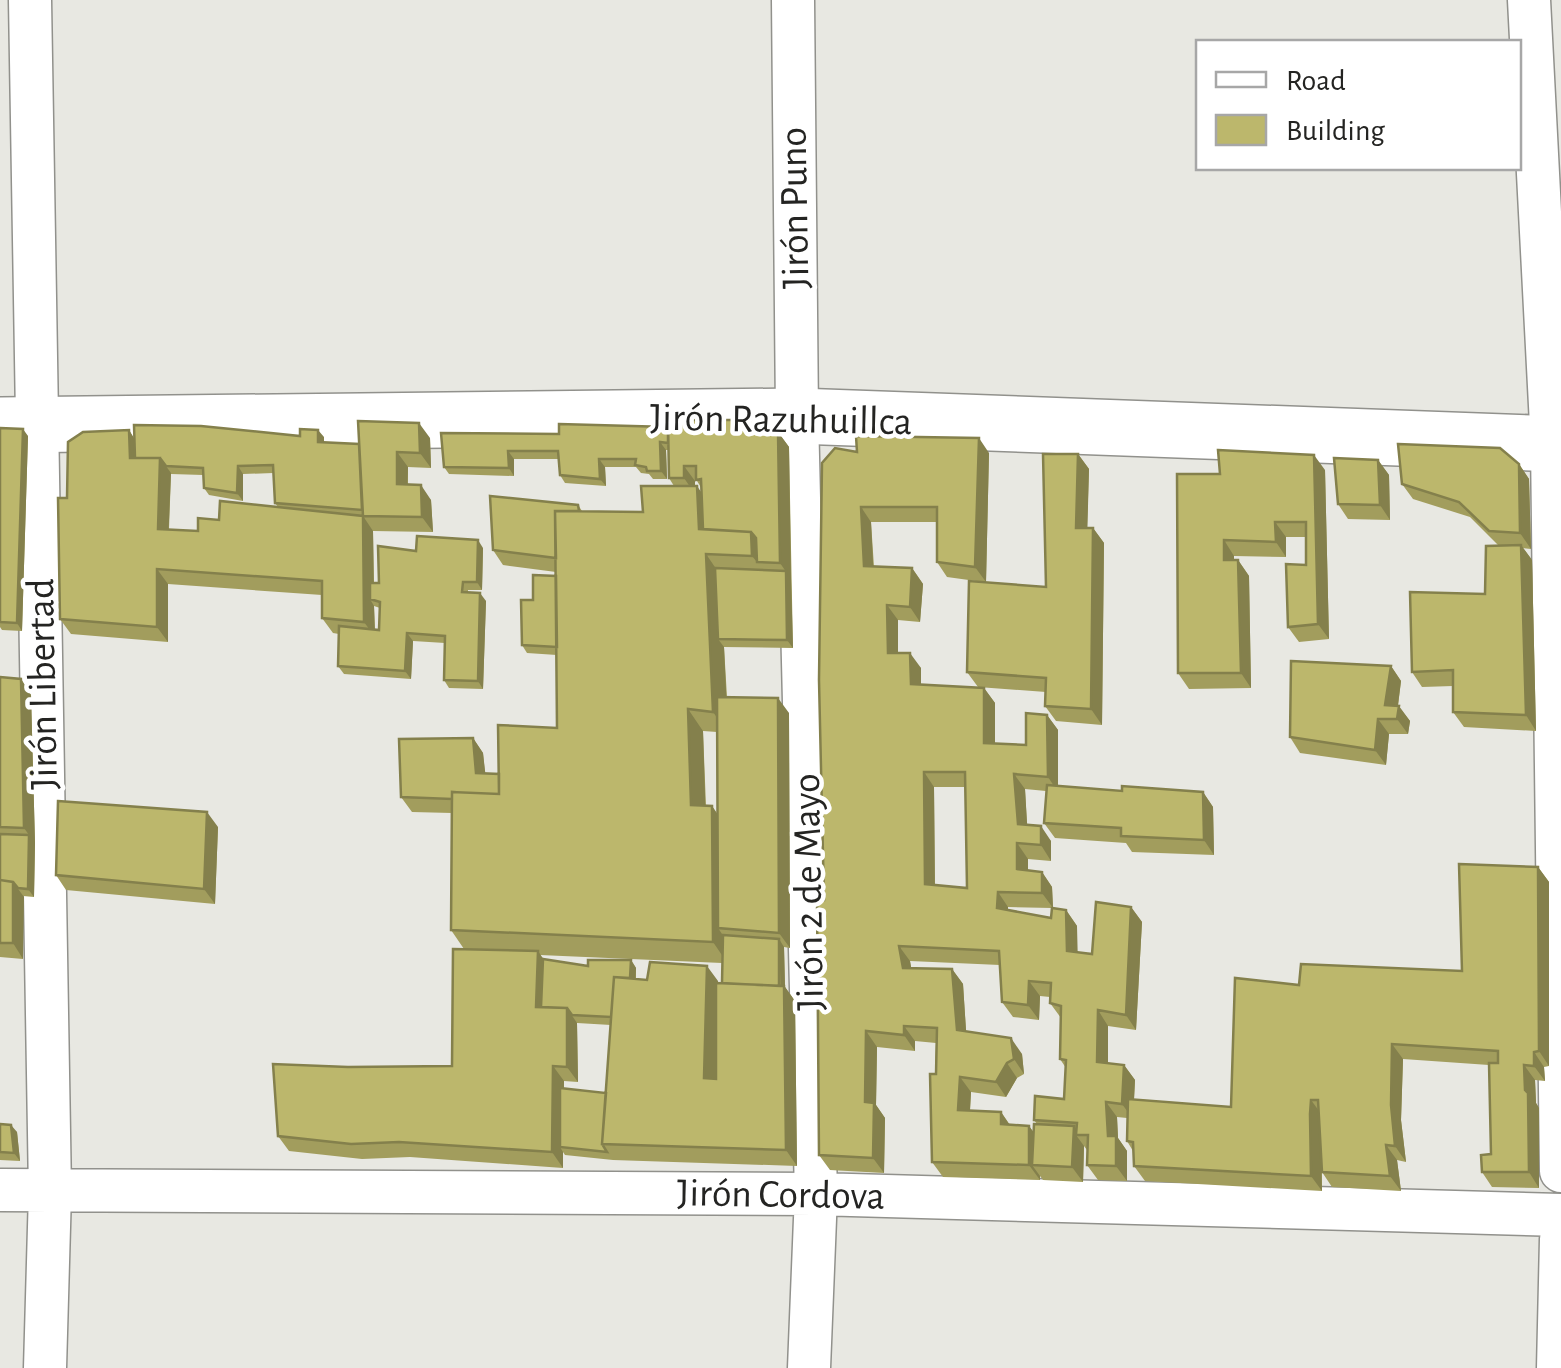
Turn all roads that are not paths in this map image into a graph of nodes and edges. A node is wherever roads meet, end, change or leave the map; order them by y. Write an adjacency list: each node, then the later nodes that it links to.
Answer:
1 (30, 0): 5 (street, Jirón Libertad)
2 (793, 0): 4 (street, Jirón Puno)
3 (1529, 0): 6 (street)
4 (797, 416): 5 (street, Jirón Razuhuillca); 6 (street, Jirón Razuhuillca); 10 (street, Jirón 2 de Mayo)
5 (20, 426): 9 (street, Jirón Libertad)
6 (1556, 444): 7 (street)
7 (1561, 1171)
8 (0, 1190): 9 (street, Jirón Cordova)
9 (50, 1192): 10 (street, Jirón Cordova); 13 (street, Jirón Libertad)
10 (816, 1194): 11 (street, Jirón Cordova); 14 (street, Jirón 2 de Mayo)
11 (1561, 1216)
12 (1561, 1239): 15 (street)
13 (44, 1368)
14 (809, 1368)
15 (1558, 1368)

